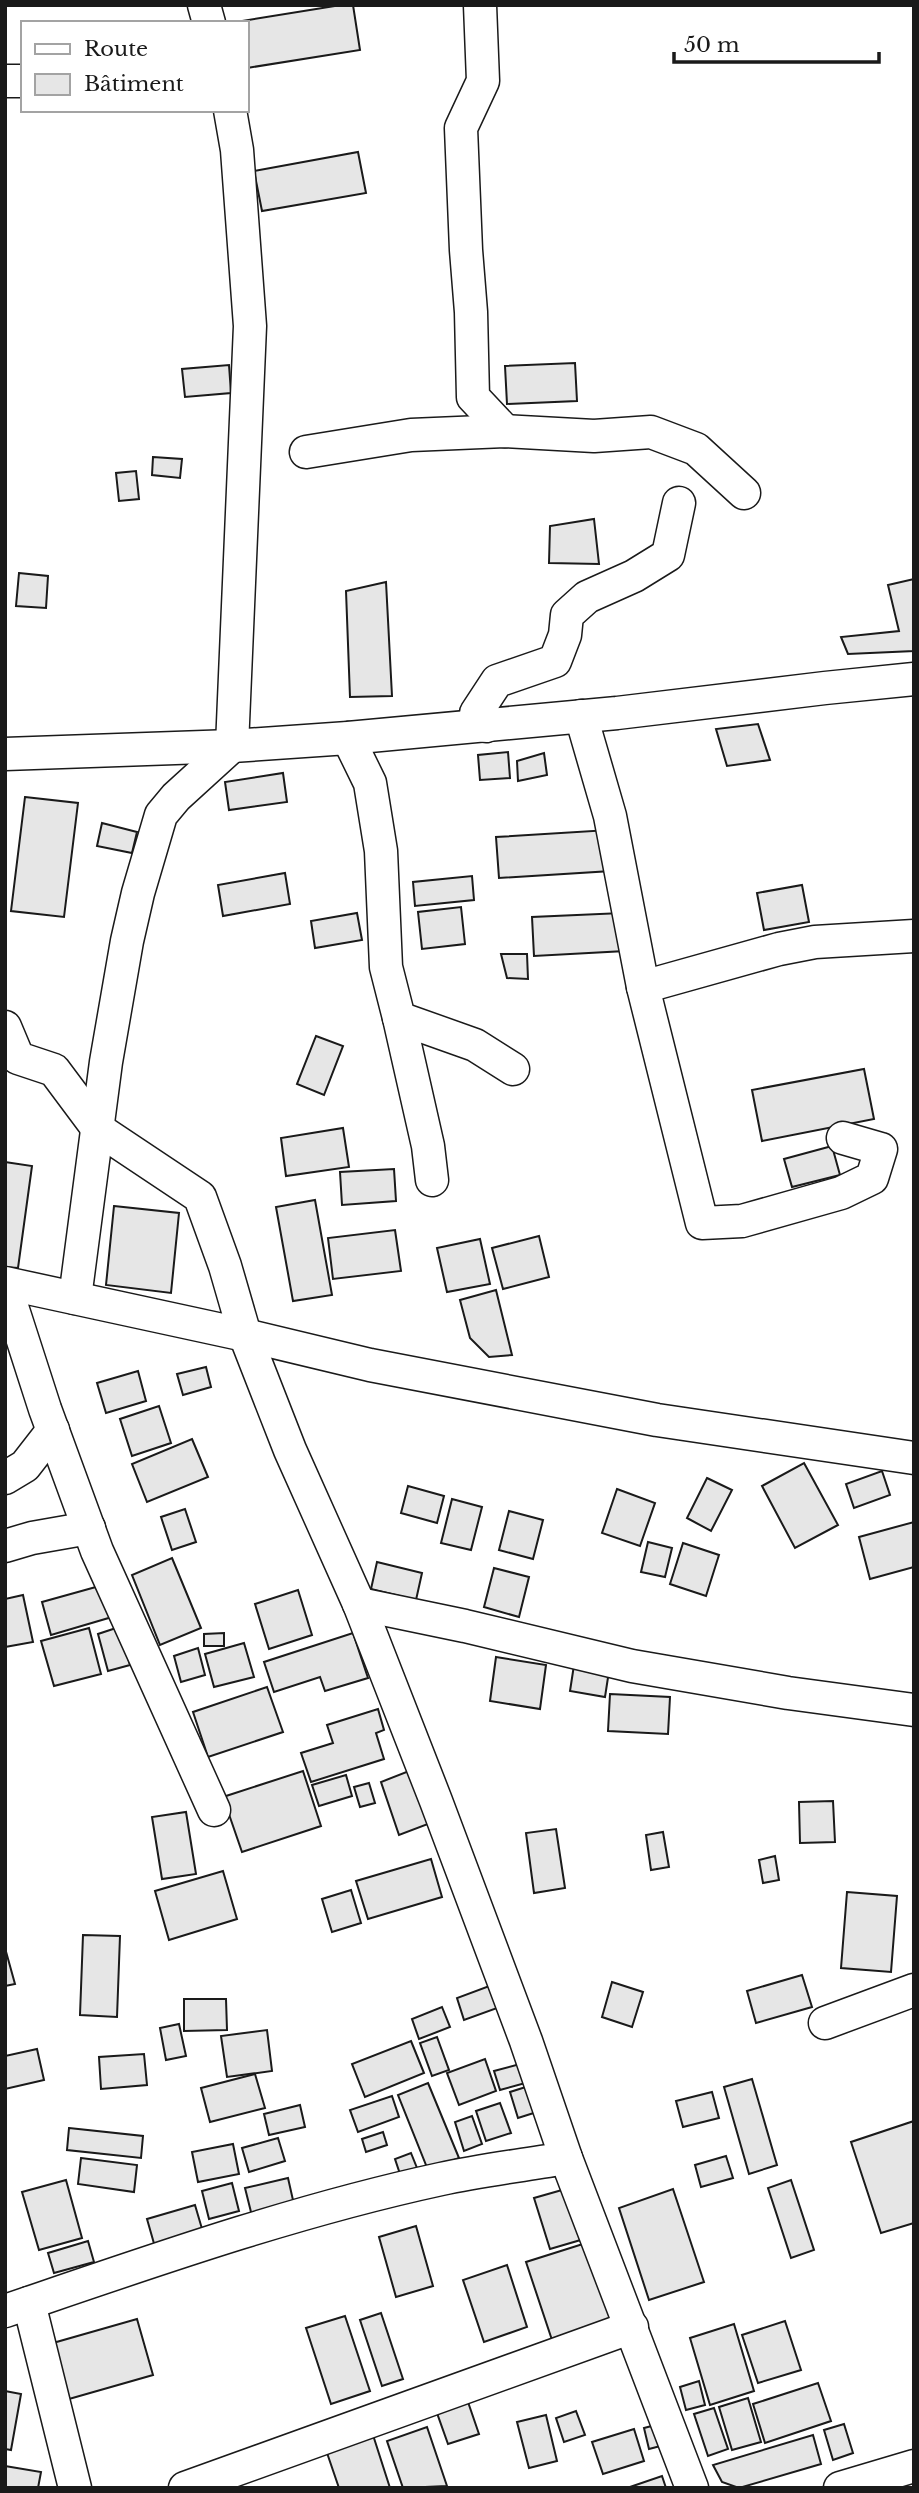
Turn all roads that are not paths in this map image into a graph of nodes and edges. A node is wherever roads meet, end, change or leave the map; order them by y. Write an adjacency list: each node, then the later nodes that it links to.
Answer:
1 (480, 5): 3 (street)
2 (230, 112): 11 (street)
3 (506, 431): 4 (street); 5 (street)
4 (306, 452)
5 (744, 493)
6 (679, 503): 9 (street)
7 (914, 679): 8 (street)
8 (581, 716): 9 (street); 14 (street)
9 (486, 726): 10 (street)
10 (348, 738): 11 (street); 15 (street)
11 (232, 746): 12 (street); 18 (street)
12 (5, 754)
13 (914, 936): 14 (street)
14 (643, 988): 19 (street)
15 (399, 1018): 17 (street); 20 (street)
16 (5, 1027): 18 (street)
17 (513, 1069)
18 (98, 1129): 22 (street); 23 (street)
19 (843, 1138)
20 (432, 1180)
21 (5, 1284): 22 (street); 24 (street)
22 (75, 1298): 23 (street)
23 (245, 1335): 25 (street); 29 (street)
24 (53, 1430): 26 (street); 27 (street)
25 (914, 1458)
26 (5, 1478)
27 (89, 1528): 28 (street); 31 (street)
28 (5, 1546)
29 (359, 1604): 30 (street); 34 (street)
30 (914, 1710)
31 (214, 1810)
32 (914, 1990): 33 (street)
33 (825, 2023)
34 (566, 2158): 35 (street); 36 (street)
35 (17, 2307): 38 (street)
36 (632, 2328): 39 (street); 40 (street)
37 (914, 2466): 41 (street)
38 (75, 2488)
39 (185, 2488)
40 (692, 2488)
41 (840, 2488)

